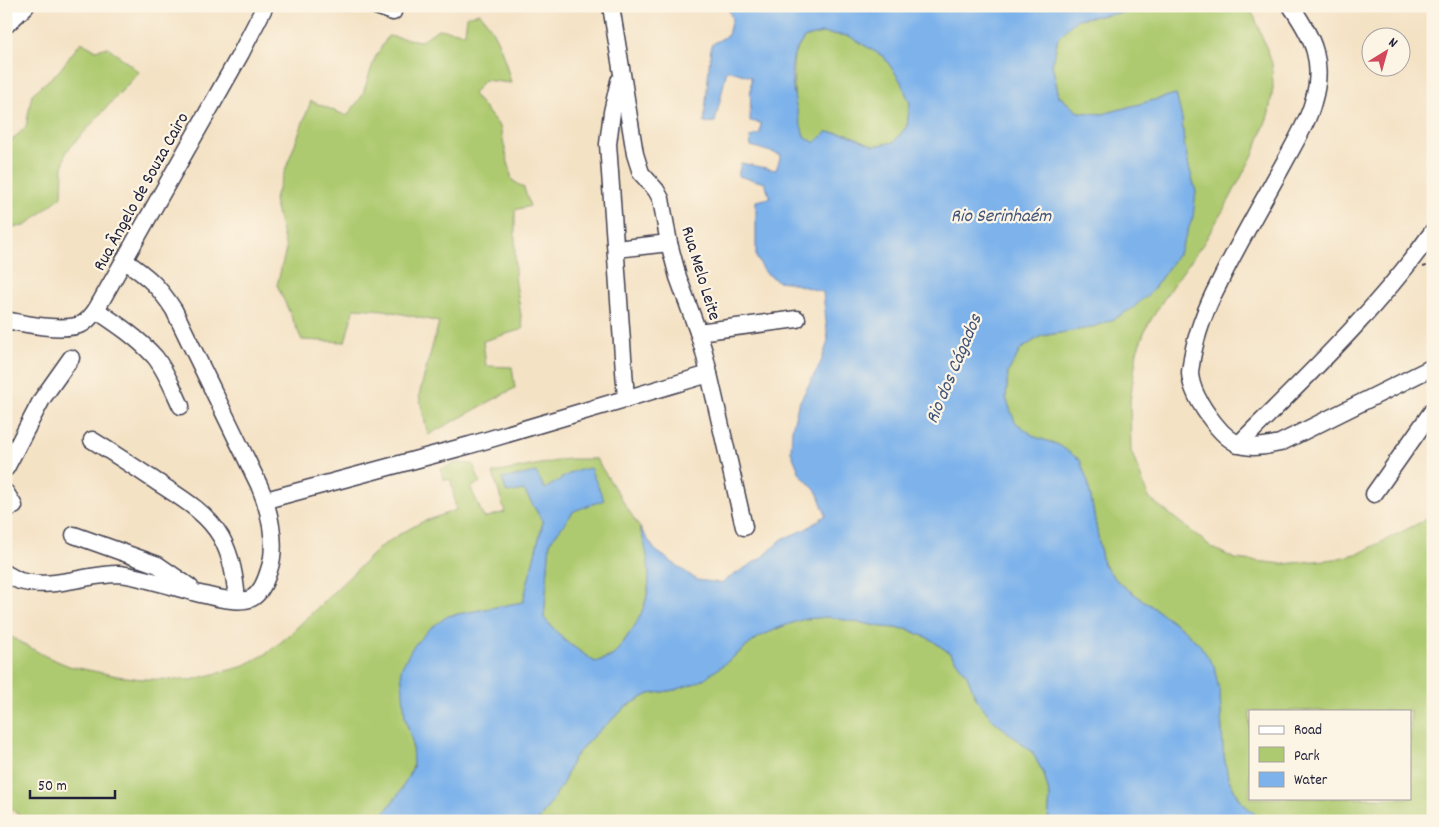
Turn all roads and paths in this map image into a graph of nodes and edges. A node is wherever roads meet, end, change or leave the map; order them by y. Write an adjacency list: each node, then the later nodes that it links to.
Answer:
1 (26, 6): 7 (street)
2 (265, 6): 12 (street, Rua Ângelo de Souza Cairo)
3 (376, 6): 6 (street)
4 (611, 6): 8 (street, Rua Melo Leite)
5 (1291, 6): 24 (street)
6 (393, 12)
7 (6, 25)
8 (621, 74): 10 (street, Rua Melo Leite); 11 (street)
9 (1433, 231): 24 (street)
10 (669, 242): 11 (street); 16 (street, Rua Melo Leite)
11 (616, 249): 20 (street)
12 (124, 260): 13 (street, Rua Ângelo de Souza Cairo); 27 (street)
13 (96, 310): 15 (street, Rua Ângelo de Souza Cairo); 21 (street)
14 (796, 319): 16 (street)
15 (6, 320)
16 (698, 332): 19 (street, Rua Melo Leite)
17 (71, 358): 25 (street)
18 (1433, 367): 24 (street)
19 (709, 374): 20 (street); 28 (street, Rua Melo Leite)
20 (626, 399): 27 (street)
21 (181, 406)
22 (1433, 410): 26 (street)
23 (92, 440): 32 (street)
24 (1238, 445)
25 (6, 468)
26 (1374, 494)
27 (266, 500): 32 (street)
28 (744, 527)
29 (74, 535): 31 (street)
30 (6, 574): 31 (street)
31 (196, 592): 32 (street)
32 (237, 600)

